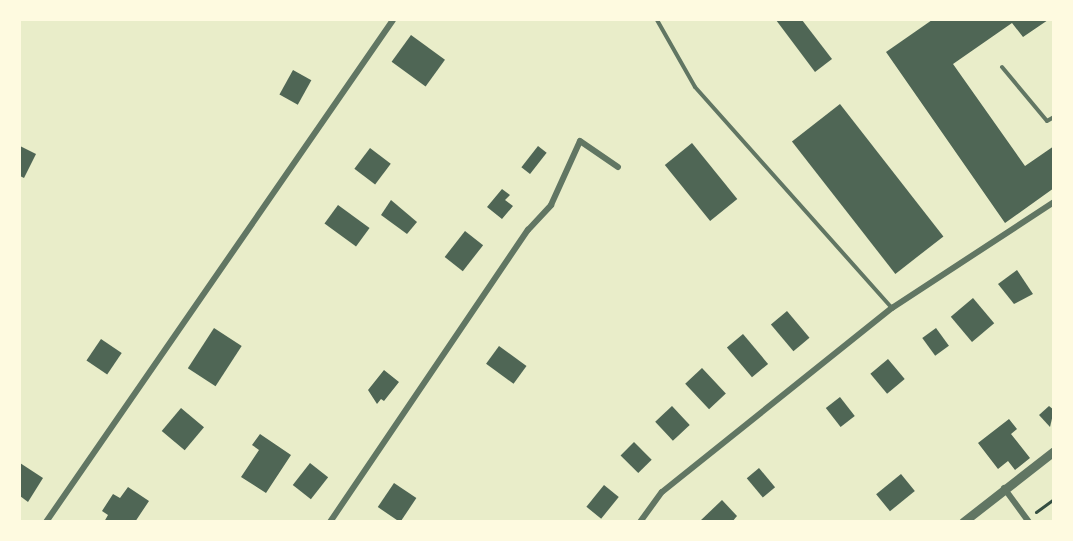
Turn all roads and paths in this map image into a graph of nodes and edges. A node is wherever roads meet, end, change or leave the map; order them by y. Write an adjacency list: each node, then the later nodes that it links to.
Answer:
1 (393, 20): 12 (street)
2 (657, 20): 7 (lane)
3 (1002, 67): 4 (lane)
4 (1053, 117)
5 (618, 167): 13 (street)
6 (1053, 202): 7 (street)
7 (892, 308): 14 (street)
8 (1053, 451): 9 (street)
9 (1004, 488): 11 (street); 15 (street)
10 (1053, 499): 11 (path)
11 (1028, 520)
12 (46, 522)
13 (330, 522)
14 (640, 522)
15 (963, 522)

